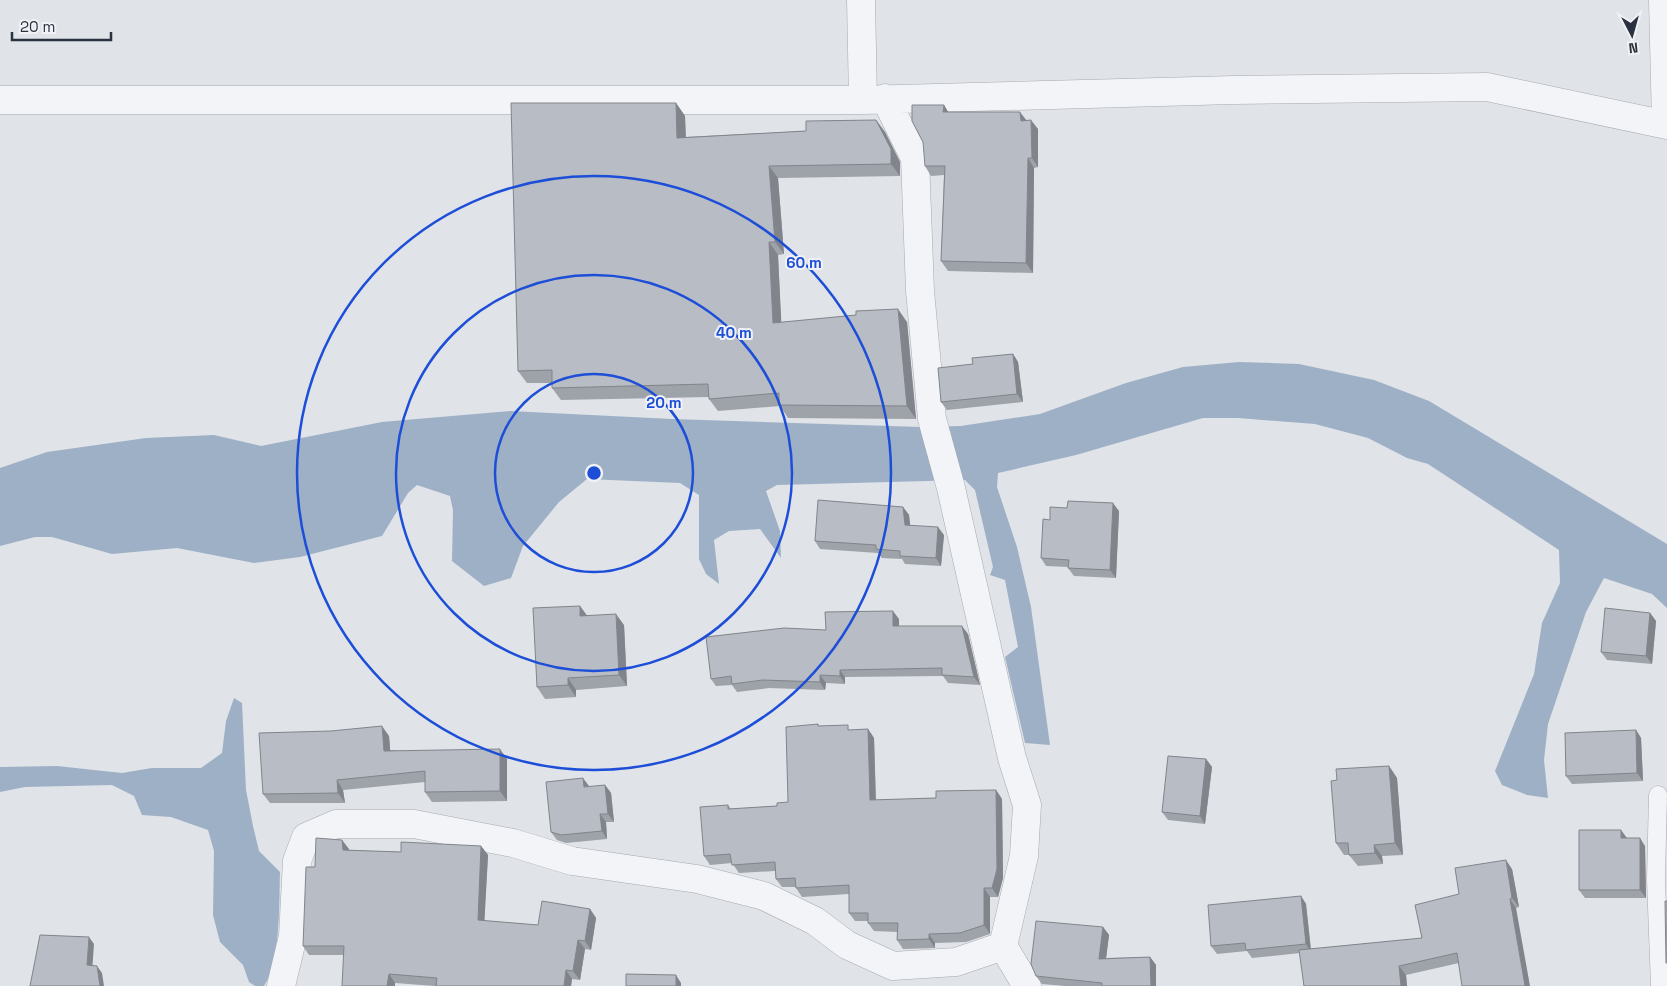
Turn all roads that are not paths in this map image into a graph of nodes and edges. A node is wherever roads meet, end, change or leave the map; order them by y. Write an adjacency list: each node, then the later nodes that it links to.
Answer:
1 (861, 0): 3 (street)
2 (1658, 0): 5 (lane)
3 (874, 99): 4 (street); 5 (street); 7 (street)
4 (0, 100)
5 (1664, 125)
6 (1658, 795): 10 (lane)
7 (1003, 946): 8 (street); 9 (street)
8 (281, 986)
9 (1027, 986)
10 (1660, 986)

